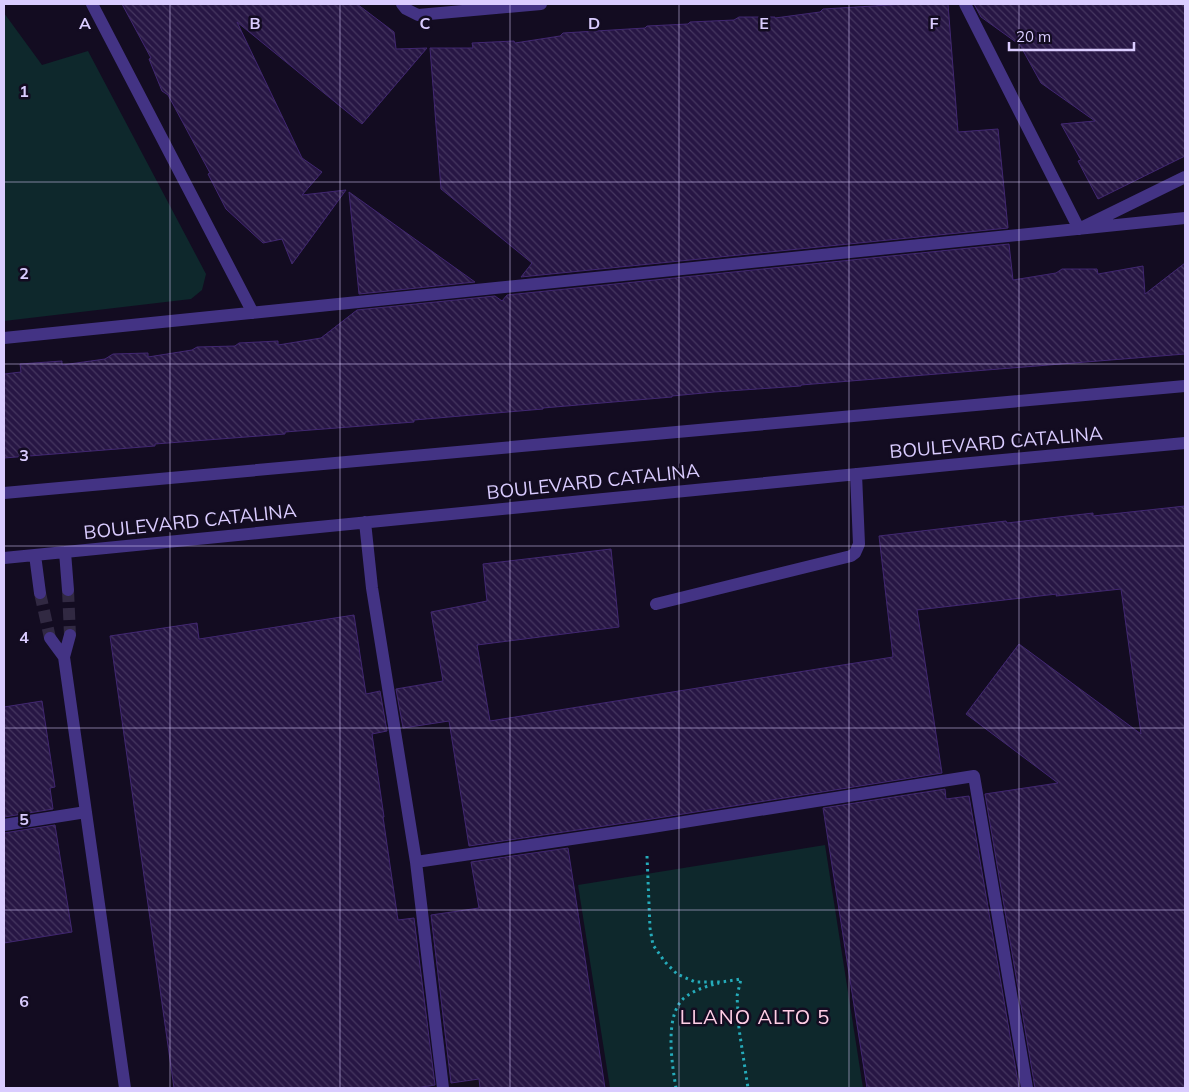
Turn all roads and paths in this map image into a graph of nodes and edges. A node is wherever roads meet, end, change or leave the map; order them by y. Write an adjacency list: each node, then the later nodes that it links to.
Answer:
1 (92, 4): 8 (street)
2 (402, 4): 3 (street)
3 (541, 4)
4 (965, 4): 7 (street)
5 (1185, 177): 7 (street)
6 (1185, 218): 7 (street)
7 (1079, 229): 8 (street)
8 (253, 313): 9 (street)
9 (4, 338)
10 (1185, 386): 13 (street, BOULEVARD CATALINA)
11 (1185, 442): 12 (street, BOULEVARD CATALINA)
12 (856, 474): 14 (street, BOULEVARD CATALINA); 20 (street)
13 (4, 493)
14 (365, 522): 15 (street, BOULEVARD CATALINA); 27 (street)
15 (65, 552): 16 (street, BOULEVARD CATALINA); 18 (street)
16 (35, 555): 17 (street, BOULEVARD CATALINA); 19 (street)
17 (4, 558)
18 (68, 590)
19 (40, 593)
20 (656, 604)
21 (70, 636): 23 (street)
22 (50, 638): 23 (street)
23 (64, 657): 24 (street)
24 (86, 812): 25 (street); 29 (street)
25 (4, 825)
26 (646, 828): 27 (street); 28 (path); 33 (street)
27 (416, 862): 30 (street)
28 (722, 982): 31 (path); 32 (path)
29 (125, 1088)
30 (443, 1088)
31 (676, 1088)
32 (748, 1088)
33 (1027, 1088)

